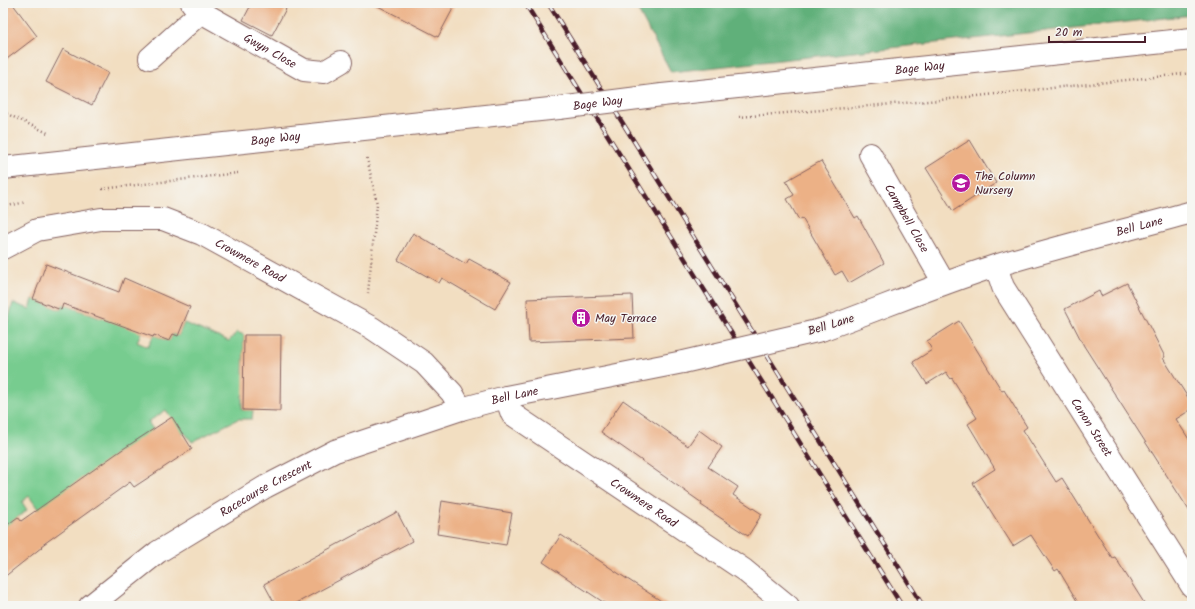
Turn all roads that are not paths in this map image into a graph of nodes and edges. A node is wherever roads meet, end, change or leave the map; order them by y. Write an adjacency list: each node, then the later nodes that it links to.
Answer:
1 (197, 8): 3 (street, Gwyn Close); 4 (street, Gwyn Close)
2 (1192, 39): 6 (street, Bage Way, bridge)
3 (150, 58)
4 (341, 62)
5 (870, 154): 10 (street, Campbell Close)
6 (3, 168)
7 (1192, 212): 9 (street, Bell Lane)
8 (3, 248): 12 (street, Crowmere Road)
9 (996, 266): 10 (street, Bell Lane); 13 (street, Canon Street)
10 (944, 283): 11 (street, Bell Lane, bridge)
11 (506, 397): 12 (street, Bell Lane); 15 (street, Crowmere Road)
12 (461, 409): 14 (street, Racecourse Crescent)
13 (1192, 586)
14 (90, 606)
15 (788, 606)

